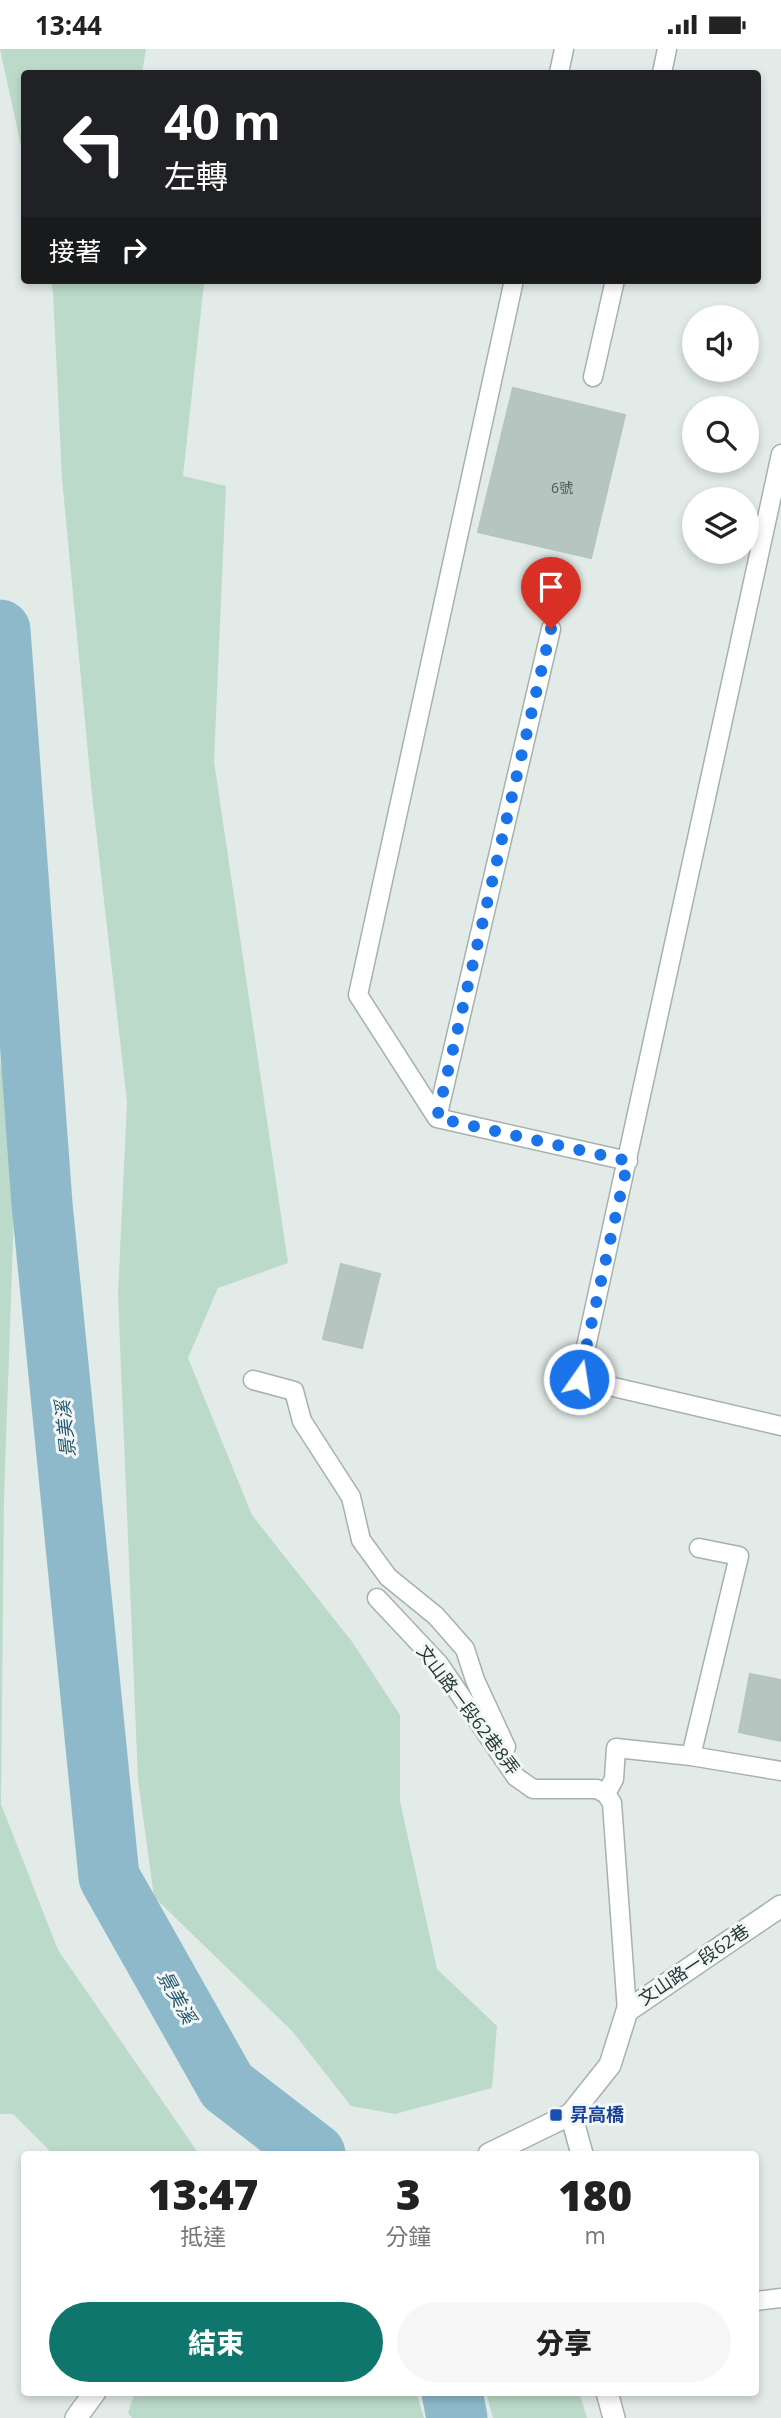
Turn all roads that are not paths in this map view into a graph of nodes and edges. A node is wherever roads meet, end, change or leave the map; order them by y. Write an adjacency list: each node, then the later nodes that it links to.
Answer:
1 (564, 49): 3 (lane)
2 (667, 49): 4 (lane)
3 (560, 70)
4 (663, 70)
5 (513, 284): 10 (lane)
6 (614, 284): 7 (lane)
7 (593, 377)
8 (781, 454): 11 (lane)
9 (551, 629): 10 (lane)
10 (437, 1118): 11 (lane)
11 (628, 1161): 13 (lane)
12 (253, 1380): 18 (lane)
13 (781, 1426)
14 (699, 1548): 16 (lane)
15 (377, 1598): 18 (lane, 文山路一段62巷8弄)
16 (691, 1756): 17 (lane); 19 (lane)
17 (781, 1771)
18 (516, 1777): 19 (lane, 文山路一段62巷8弄)
19 (606, 1794): 21 (lane)
20 (781, 1906): 21 (street, 文山路一段62巷)
21 (627, 2011): 22 (street, 文山路一段62巷)
22 (571, 2115): 23 (street, 文山路一段62巷); 24 (street)
23 (495, 2151)
24 (581, 2151)
25 (781, 2298): 26 (lane)
26 (759, 2301)
27 (92, 2396): 29 (street)
28 (608, 2396): 30 (street)
29 (76, 2418)
30 (614, 2418)

